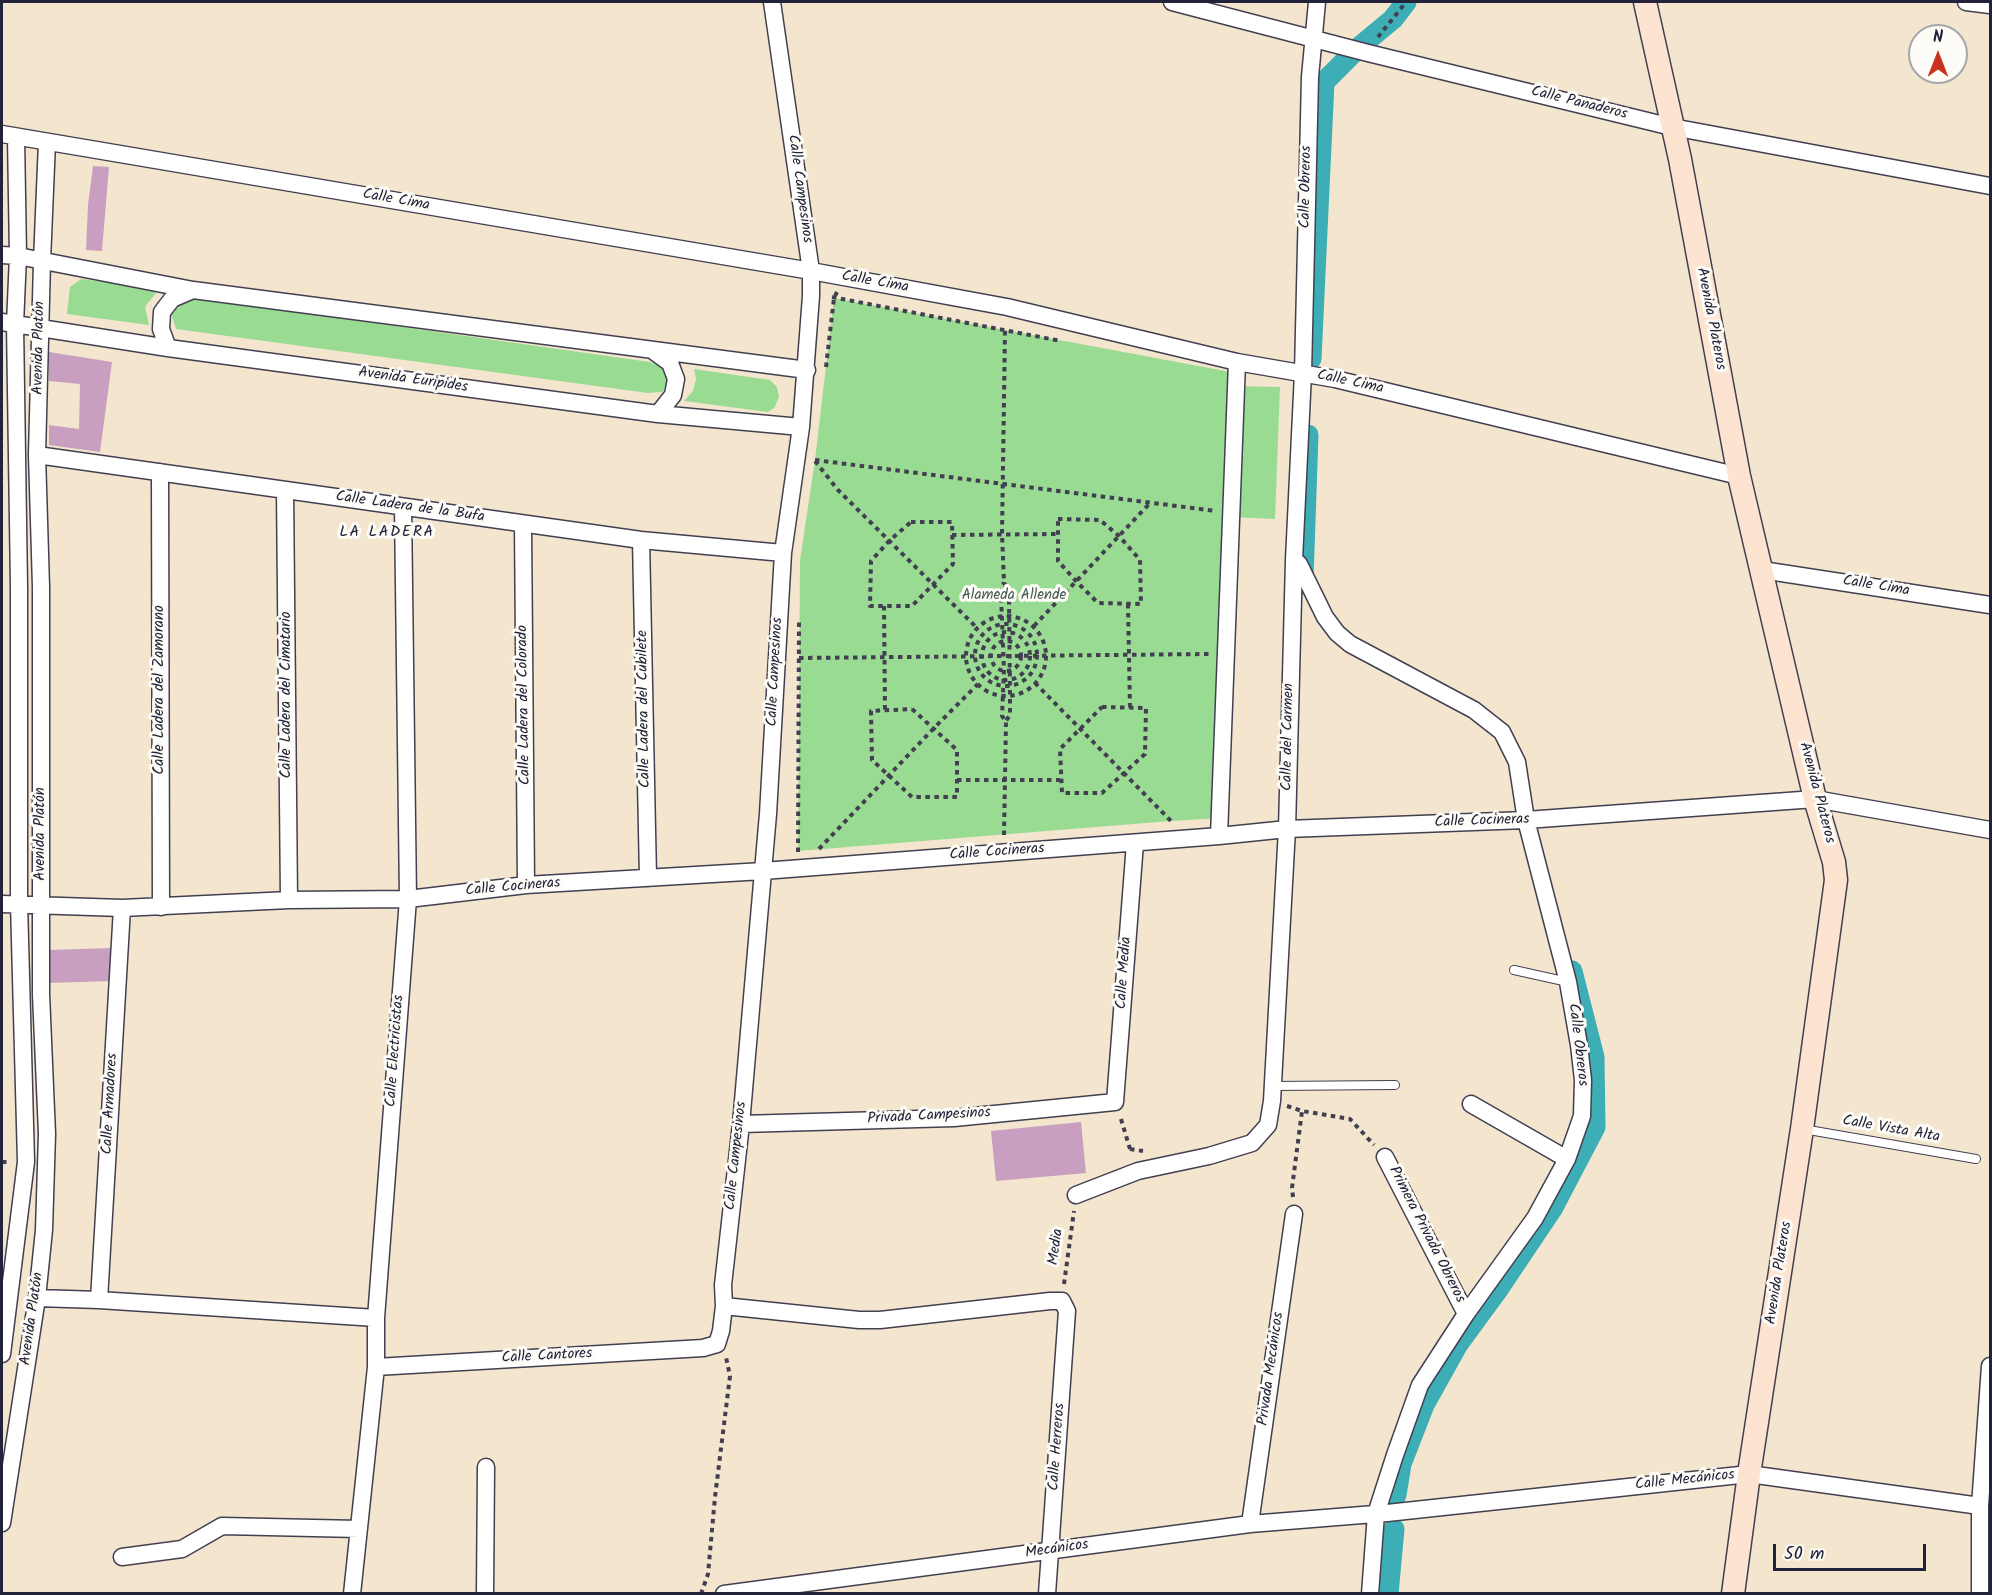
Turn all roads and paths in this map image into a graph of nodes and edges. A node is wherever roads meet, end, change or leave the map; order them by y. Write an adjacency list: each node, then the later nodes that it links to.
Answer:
1 (772, 2): 16 (street, Calle Campesinos)
2 (1172, 2): 9 (street, Calle Panaderos)
3 (1317, 2): 9 (street, Calle Obreros)
4 (1406, 2): 8 (path)
5 (1645, 2): 10 (street, Avenida Plateros)
6 (1966, 2): 7 (street)
7 (1990, 5)
8 (1380, 33)
9 (1314, 38): 10 (street, Calle Panaderos); 32 (street, Calle Obreros)
10 (1672, 127): 13 (street, Calle Panaderos); 40 (street, Avenida Plateros)
11 (9, 136): 12 (street, Calle Cima); 14 (street, Avenida Platón)
12 (47, 142): 15 (street, Avenida Platón); 16 (street, Calle Cima)
13 (1990, 186)
14 (10, 256): 15 (street); 21 (street, Avenida Platón)
15 (42, 261): 18 (street); 24 (street, Avenida Platón)
16 (811, 271): 17 (street, Calle Cima); 19 (street, Calle Campesinos)
17 (843, 277): 20 (path); 22 (street, Calle Cima)
18 (193, 290): 27 (street); 28 (street)
19 (811, 296): 20 (path); 31 (street, Calle Campesinos)
20 (834, 298): 25 (path); 30 (path)
21 (8, 305): 23 (street, Avenida Platón)
22 (1007, 307): 25 (path); 29 (street, Calle Cima)
23 (8, 323): 24 (street, Avenida Euripides); 59 (street, Avenida Platón)
24 (41, 328): 27 (street, Avenida Euripides); 36 (street, Avenida Platón)
25 (1005, 330): 26 (path); 41 (path)
26 (1063, 341)
27 (168, 348): 33 (street, Avenida Euripides)
28 (651, 349): 31 (street); 33 (street)
29 (1237, 362): 32 (street, Calle Cima); 45 (street)
30 (826, 368)
31 (807, 370): 34 (street, Calle Campesinos)
32 (1302, 374): 40 (street, Calle Cima); 54 (street, Calle del Carmen)
33 (658, 414): 34 (street, Avenida Euripides)
34 (801, 427): 53 (street, Calle Campesinos)
35 (816, 450): 37 (path)
36 (37, 455): 39 (street, Calle Ladera de la Bufa); 60 (street, Avenida Platón)
37 (815, 460): 38 (path); 41 (path); 52 (path)
38 (813, 469)
39 (160, 472): 42 (street, Calle Ladera de la Bufa); 129 (street, Calle Ladera del Zamorano)
40 (1739, 476): 55 (street, Avenida Plateros)
41 (1002, 483): 43 (path); 47 (path)
42 (285, 490): 44 (street, Calle Ladera de la Bufa); 124 (street, Calle Ladera del Cimatario)
43 (1152, 502): 45 (path); 50 (path)
44 (403, 507): 46 (street, Calle Ladera de la Bufa); 123 (street, Calle Electricistas)
45 (1232, 513): 78 (street)
46 (523, 524): 51 (street, Calle Ladera de la Bufa); 122 (street, Calle Ladera del Colorado)
47 (1002, 534): 48 (path); 49 (path); 57 (path)
48 (1058, 534): 50 (path); 56 (path)
49 (952, 535): 52 (path); 58 (path)
50 (1119, 536): 56 (path); 62 (path)
51 (641, 540): 53 (street, Calle Ladera de la Bufa); 121 (street, Calle Ladera del Cubilete)
52 (889, 541): 58 (path); 64 (path)
53 (783, 553): 120 (street, Calle Campesinos)
54 (1294, 560): 111 (street, Calle Obreros); 113 (street, Calle del Carmen)
55 (1762, 570): 63 (street, Calle Cima); 110 (street, Avenida Plateros)
56 (1076, 581): 62 (path); 70 (path)
57 (1004, 582): 65 (path); 66 (path)
58 (933, 584): 64 (path); 71 (path)
59 (19, 587): 60 (street); 61 (street); 125 (street, Avenida Platón)
60 (41, 587): 127 (street, Avenida Platón)
61 (2, 588)
62 (1128, 604): 77 (path)
63 (1990, 605)
64 (884, 606): 89 (path)
65 (1002, 616): 66 (path); 68 (path); 71 (path)
66 (1010, 616): 69 (path); 70 (path)
67 (799, 620): 88 (path)
68 (1002, 625): 69 (path); 72 (path); 83 (path)
69 (1010, 625): 73 (path); 81 (path)
70 (1034, 626): 76 (path)
71 (977, 628): 82 (path)
72 (1002, 632): 73 (path); 74 (path); 84 (path)
73 (1009, 632): 75 (path); 80 (path)
74 (1002, 641): 75 (path); 85 (path); 86 (path)
75 (1009, 641): 79 (path); 87 (path)
76 (1046, 654): 77 (path); 81 (path); 94 (path)
77 (1128, 654): 78 (path); 100 (path)
78 (1226, 654): 116 (street)
79 (1021, 655): 80 (path); 87 (path); 91 (path)
80 (1030, 655): 81 (path); 93 (path)
81 (1037, 655): 96 (path)
82 (966, 656): 83 (path); 89 (path); 95 (path)
83 (975, 656): 84 (path); 97 (path)
84 (982, 656): 85 (path); 92 (path)
85 (991, 656): 86 (path); 90 (path)
86 (1002, 656): 87 (path); 90 (path)
87 (1009, 656): 91 (path)
88 (799, 658): 89 (path); 119 (path)
89 (884, 658): 101 (path)
90 (1004, 670): 91 (path); 92 (path)
91 (1010, 670): 93 (path)
92 (1003, 679): 93 (path); 97 (path)
93 (1010, 679): 96 (path)
94 (1035, 683): 98 (path); 104 (path)
95 (978, 684): 99 (path); 103 (path)
96 (1010, 686): 97 (path); 98 (path)
97 (1003, 687): 99 (path)
98 (1010, 695): 99 (path); 102 (path)
99 (1003, 696): 102 (path)
100 (1130, 708): 104 (path); 105 (path)
101 (885, 710): 103 (path); 106 (path)
102 (1006, 721): 109 (path)
103 (934, 728): 106 (path); 107 (path)
104 (1080, 728): 105 (path); 108 (path)
105 (1125, 774): 108 (path); 112 (path)
106 (888, 776): 107 (path); 118 (path)
107 (957, 780): 109 (path)
108 (1060, 780): 109 (path)
109 (1005, 781): 115 (path)
110 (1815, 799): 111 (street, Calle Cocineras); 114 (street, Calle Cocineras); 138 (street, Avenida Plateros)
111 (1526, 820): 113 (street, Calle Cocineras); 131 (street, Calle Obreros)
112 (1171, 821)
113 (1287, 829): 116 (street, Calle Cocineras); 133 (street, Calle del Carmen)
114 (1990, 830)
115 (1004, 835)
116 (1219, 836): 117 (street, Calle Cocineras)
117 (1135, 843): 119 (street, Calle Cocineras); 134 (street, Calle Media)
118 (819, 850)
119 (798, 868): 120 (street, Calle Cocineras)
120 (763, 871): 121 (street, Calle Cocineras); 137 (street, Calle Campesinos)
121 (648, 878): 122 (street, Calle Cocineras)
122 (526, 885): 123 (street, Calle Cocineras)
123 (408, 899): 124 (street, Calle Cocineras); 150 (street, Calle Electricistas)
124 (289, 900): 129 (street, Calle Cocineras)
125 (19, 903): 126 (street, Calle Cocineras); 127 (street, Calle Cocineras); 152 (street, Avenida Platón)
126 (2, 904)
127 (41, 904): 128 (street, Calle Cocineras); 145 (street, Avenida Platón)
128 (122, 908): 129 (street, Calle Cocineras); 146 (street, Calle Armadores)
129 (161, 908)
130 (1514, 970): 131 (lane)
131 (1568, 982): 141 (street, Calle Obreros)
132 (1395, 1085): 133 (lane)
133 (1272, 1093): 136 (path); 143 (street, Calle del Carmen)
134 (1116, 1102): 137 (street, Privada Campesinos); 140 (path)
135 (1471, 1104): 141 (street)
136 (1302, 1111): 139 (path); 144 (path)
137 (741, 1124): 148 (street, Calle Campesinos)
138 (1802, 1129): 142 (lane, Calle Vista Alta); 156 (street, Avenida Plateros)
139 (1385, 1157): 149 (street, Primera Privada Obreros)
140 (1131, 1159)
141 (1567, 1159): 149 (street, Calle Obreros)
142 (1976, 1159)
143 (1076, 1196): 147 (path, Media)
144 (1294, 1214): 160 (street, Privada Mecánicos)
145 (37, 1298): 146 (street); 159 (street, Avenida Platón)
146 (99, 1300): 150 (street)
147 (1062, 1301): 148 (street); 162 (street, Calle Herreros)
148 (724, 1306): 151 (street, Calle Campesinos)
149 (1466, 1314): 158 (street, Calle Obreros)
150 (376, 1318): 154 (street, Calle Electricistas)
151 (717, 1344): 154 (street, Calle Cantores); 166 (path)
152 (2, 1354)
153 (1990, 1366): 157 (street)
154 (376, 1367): 161 (street, Calle Electricistas)
155 (486, 1467): 165 (street)
156 (1749, 1474): 157 (street, Calle Mecánicos); 158 (street, Calle Mecánicos); 170 (street, Avenida Plateros)
157 (1980, 1506): 171 (street)
158 (1383, 1513): 160 (street, Mecánicos); 169 (street, Calle Obreros)
159 (2, 1523)
160 (1250, 1524): 162 (street, Mecánicos)
161 (359, 1529): 163 (street); 164 (street, Calle Electricistas)
162 (1051, 1551): 167 (street, Mecánicos); 168 (street, Calle Herreros)
163 (122, 1557)
164 (352, 1593)
165 (485, 1593)
166 (701, 1593)
167 (724, 1593)
168 (1047, 1593)
169 (1370, 1593)
170 (1733, 1593)
171 (1980, 1593)

